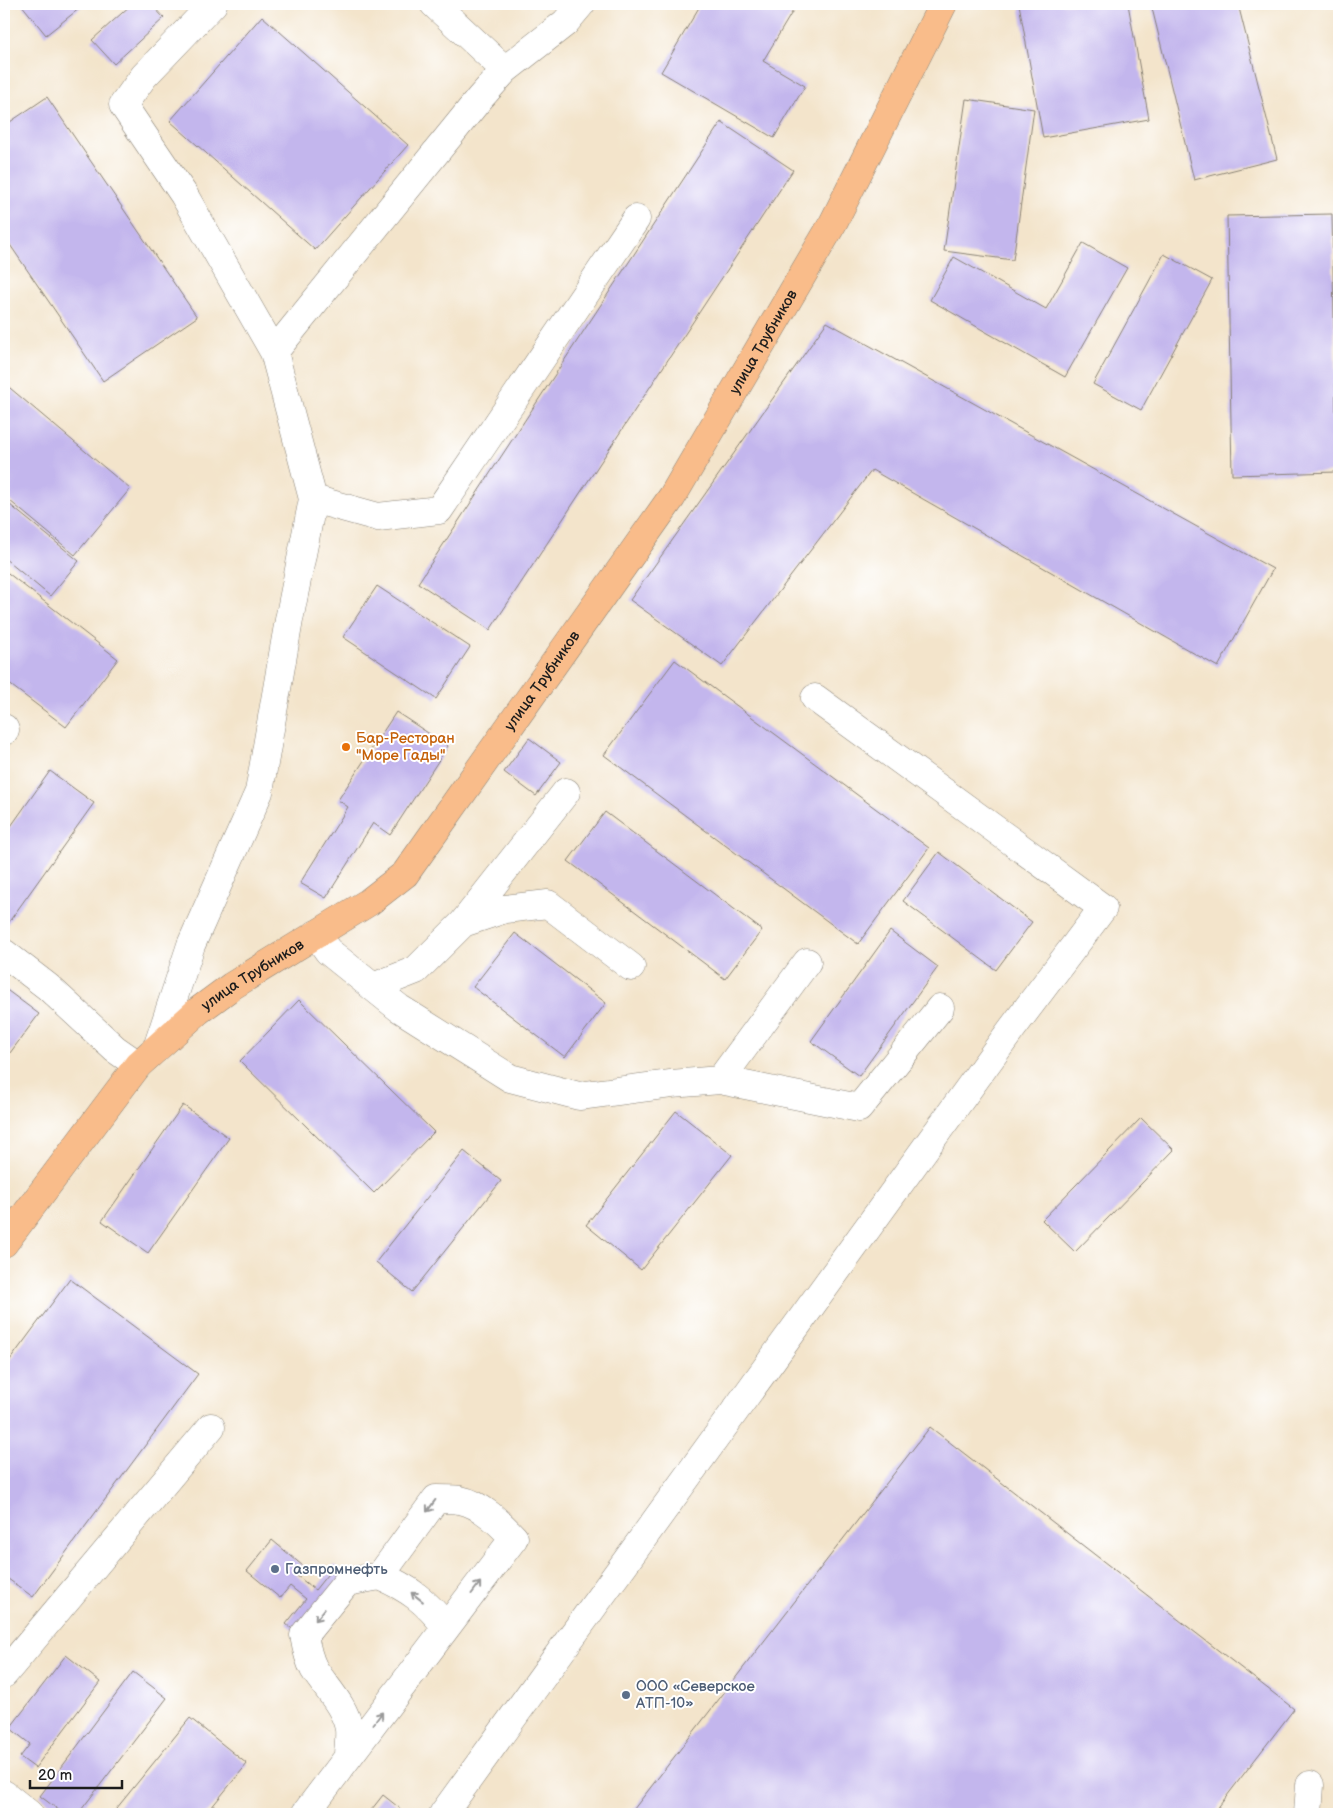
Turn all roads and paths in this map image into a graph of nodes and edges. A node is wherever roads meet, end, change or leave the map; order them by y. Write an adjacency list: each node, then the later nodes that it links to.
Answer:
1 (213, 4): 7 (street)
2 (434, 4): 5 (street)
3 (580, 4): 5 (street)
4 (943, 4): 12 (main road, улица Трубников)
5 (505, 70): 7 (street)
6 (636, 219): 8 (street)
7 (274, 352): 8 (street)
8 (313, 499): 18 (street)
9 (815, 698): 30 (street)
10 (566, 792): 11 (street)
11 (463, 923): 15 (street); 16 (street)
12 (316, 934): 16 (street); 18 (main road, улица Трубников)
13 (4, 953): 18 (street)
14 (807, 962): 19 (street)
15 (631, 967)
16 (373, 987): 19 (street)
17 (940, 1008): 19 (street)
18 (147, 1056): 20 (main road, улица Трубников)
19 (720, 1080)
20 (4, 1243)
21 (211, 1427): 24 (street)
22 (380, 1576): 23 (street, one-way to 22); 23 (street, one-way to 22); 25 (street, one-way to 25)
23 (446, 1628): 25 (street, one-way to 23)
24 (4, 1674)
25 (348, 1756): 29 (street)
26 (1310, 1785): 31 (street)
27 (4, 1794): 28 (street)
28 (29, 1814)
29 (304, 1814)
30 (443, 1814)
31 (1308, 1814)

